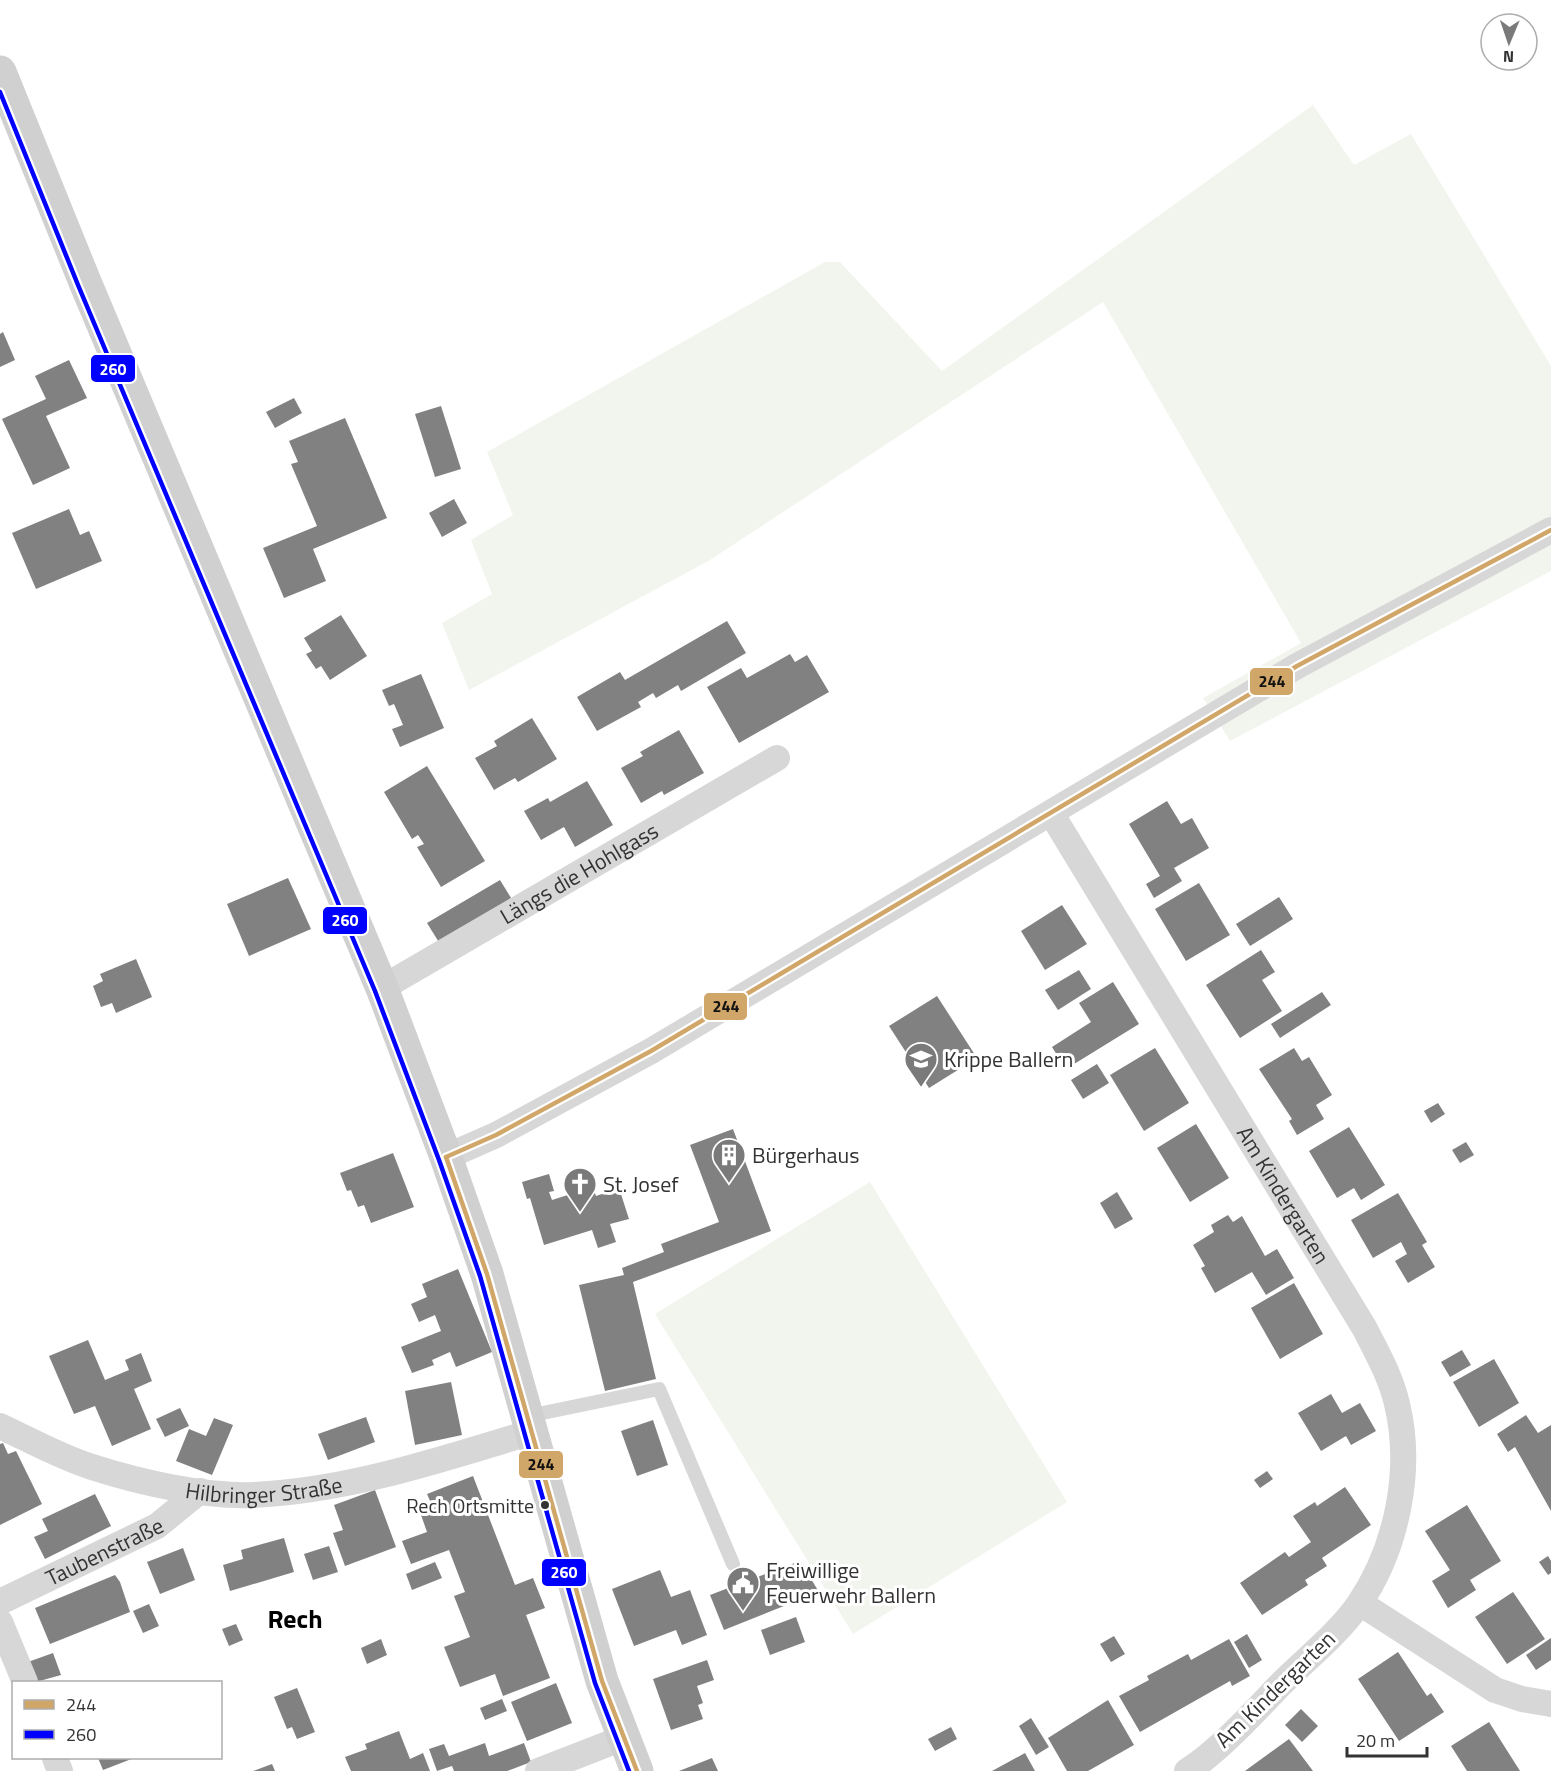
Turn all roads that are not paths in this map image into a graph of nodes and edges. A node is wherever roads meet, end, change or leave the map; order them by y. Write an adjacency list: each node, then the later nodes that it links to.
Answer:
1 (0, 72): 5 (main road)
2 (1551, 530): 4 (street)
3 (777, 758): 5 (street, Längs die Hohlgass)
4 (1051, 813): 6 (street); 12 (street, Am Kindergarten)
5 (382, 988): 6 (main road)
6 (446, 1156): 7 (main road)
7 (530, 1424): 9 (street, Hilbringer Straße); 10 (lane); 16 (main road)
8 (0, 1426): 9 (street, Hilbringer Straße)
9 (200, 1491): 11 (street, Taubenstraße)
10 (733, 1564)
11 (0, 1602)
12 (1360, 1603): 15 (street); 19 (street, Am Kindergarten)
13 (0, 1622): 14 (street)
14 (23, 1681)
15 (1551, 1704)
16 (623, 1738): 17 (street); 18 (main road)
17 (538, 1771)
18 (637, 1771)
19 (1186, 1771)

